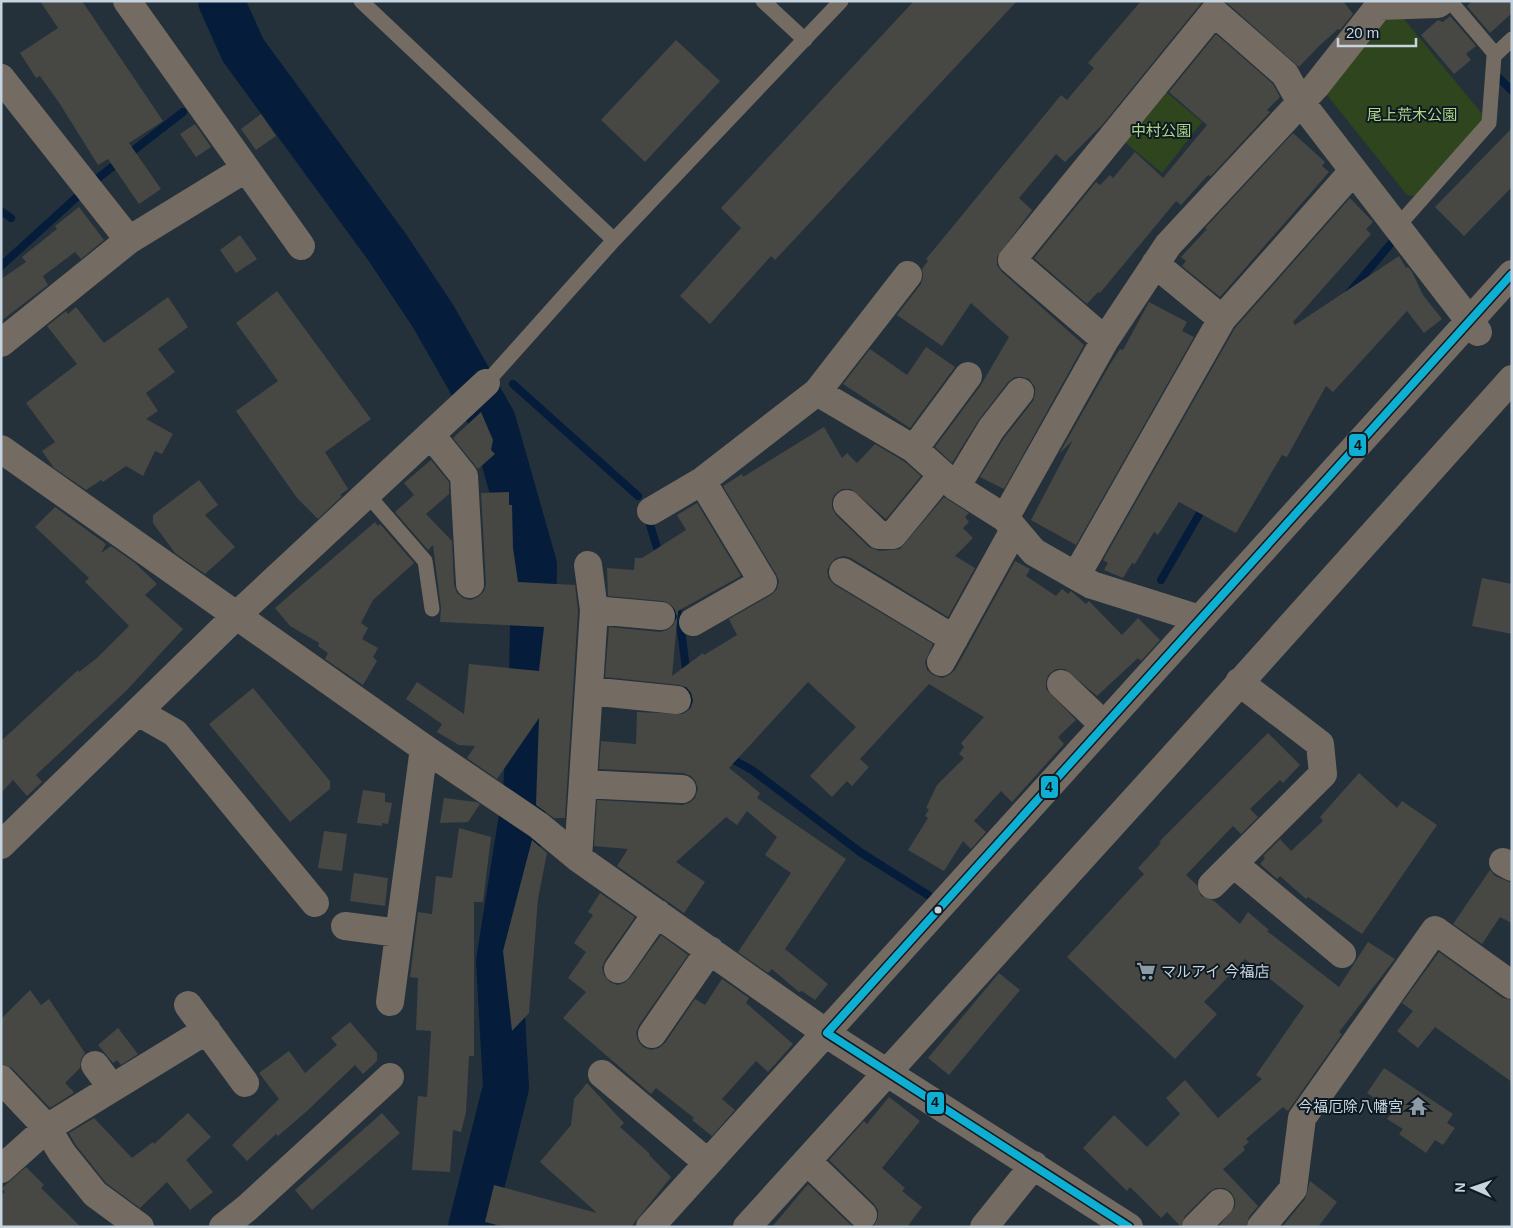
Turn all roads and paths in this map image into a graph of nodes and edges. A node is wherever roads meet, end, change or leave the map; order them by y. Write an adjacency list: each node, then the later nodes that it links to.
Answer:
1 (127, 1): 14 (street)
2 (361, 1): 18 (lane)
3 (763, 1): 10 (lane)
4 (841, 1): 10 (lane)
5 (1442, 1): 7 (street)
6 (1450, 1): 11 (lane)
7 (1377, 4): 13 (street)
8 (1204, 8): 13 (street); 25 (street)
9 (1512, 39): 11 (lane)
10 (805, 40): 18 (lane)
11 (1495, 54): 16 (lane)
12 (2, 80): 17 (street)
13 (1300, 101): 15 (street); 20 (street)
14 (245, 169): 17 (street); 19 (street)
15 (1353, 171): 16 (street); 23 (street)
16 (1397, 227): 24 (street)
17 (129, 240): 26 (street)
18 (614, 240): 29 (lane)
19 (301, 246)
20 (1155, 264): 23 (street); 25 (street)
21 (1512, 274): 24 (street)
22 (908, 275): 30 (street)
23 (1222, 319): 43 (street)
24 (1474, 326): 49 (street)
25 (1106, 340): 40 (street)
26 (1, 343)
27 (968, 376): 33 (street)
28 (1512, 379): 51 (street)
29 (480, 389): 32 (street)
30 (817, 392): 33 (street); 35 (street)
31 (1020, 392): 36 (street)
32 (431, 435): 37 (street); 44 (street)
33 (914, 449): 36 (street)
34 (1, 450): 47 (street)
35 (702, 480): 39 (street); 50 (street)
36 (949, 481): 38 (street); 40 (street)
37 (367, 494): 45 (lane); 47 (street)
38 (847, 504)
39 (651, 512)
40 (1009, 524): 42 (street); 43 (street)
41 (588, 565): 46 (street)
42 (843, 572)
43 (1076, 576): 49 (street)
44 (470, 584)
45 (432, 609)
46 (594, 610): 48 (street); 53 (street)
47 (236, 616): 55 (street); 57 (street)
48 (662, 616)
49 (1200, 619): 56 (street)
50 (693, 622)
51 (1240, 682): 62 (street); 78 (street)
52 (1061, 684): 56 (street)
53 (589, 692): 54 (street); 58 (street)
54 (677, 700)
55 (138, 712): 60 (street); 64 (street)
56 (1104, 726): 75 (street)
57 (424, 748): 61 (street); 67 (street)
58 (583, 784): 59 (street); 61 (street)
59 (682, 789)
60 (1, 845)
61 (578, 858): 65 (street)
62 (1234, 864): 63 (street); 69 (street)
63 (1212, 885)
64 (315, 903)
65 (657, 913): 68 (street); 70 (street)
66 (345, 926): 67 (street)
67 (399, 933): 72 (street)
68 (710, 950): 75 (street); 76 (street)
69 (1342, 954)
70 (618, 969)
71 (1512, 985): 98 (street)
72 (390, 1002)
73 (188, 1005): 74 (street)
74 (207, 1030): 82 (street); 83 (street)
75 (826, 1033): 78 (street); 86 (street)
76 (652, 1034)
77 (95, 1065): 83 (street)
78 (887, 1072): 85 (street); 87 (street)
79 (602, 1074): 86 (street)
80 (390, 1076): 92 (street)
81 (1, 1079): 84 (street)
82 (245, 1083)
83 (112, 1088): 84 (street)
84 (47, 1128): 88 (street); 91 (street)
85 (806, 1161): 90 (street); 94 (street)
86 (708, 1163): 93 (street)
87 (1034, 1165): 95 (street); 96 (street)
88 (1, 1169)
89 (1220, 1203): 97 (street)
90 (863, 1215)
91 (140, 1227)
92 (223, 1227)
93 (650, 1227)
94 (747, 1227)
95 (984, 1227)
96 (1129, 1227)
97 (1196, 1227)
98 (1261, 1227)

